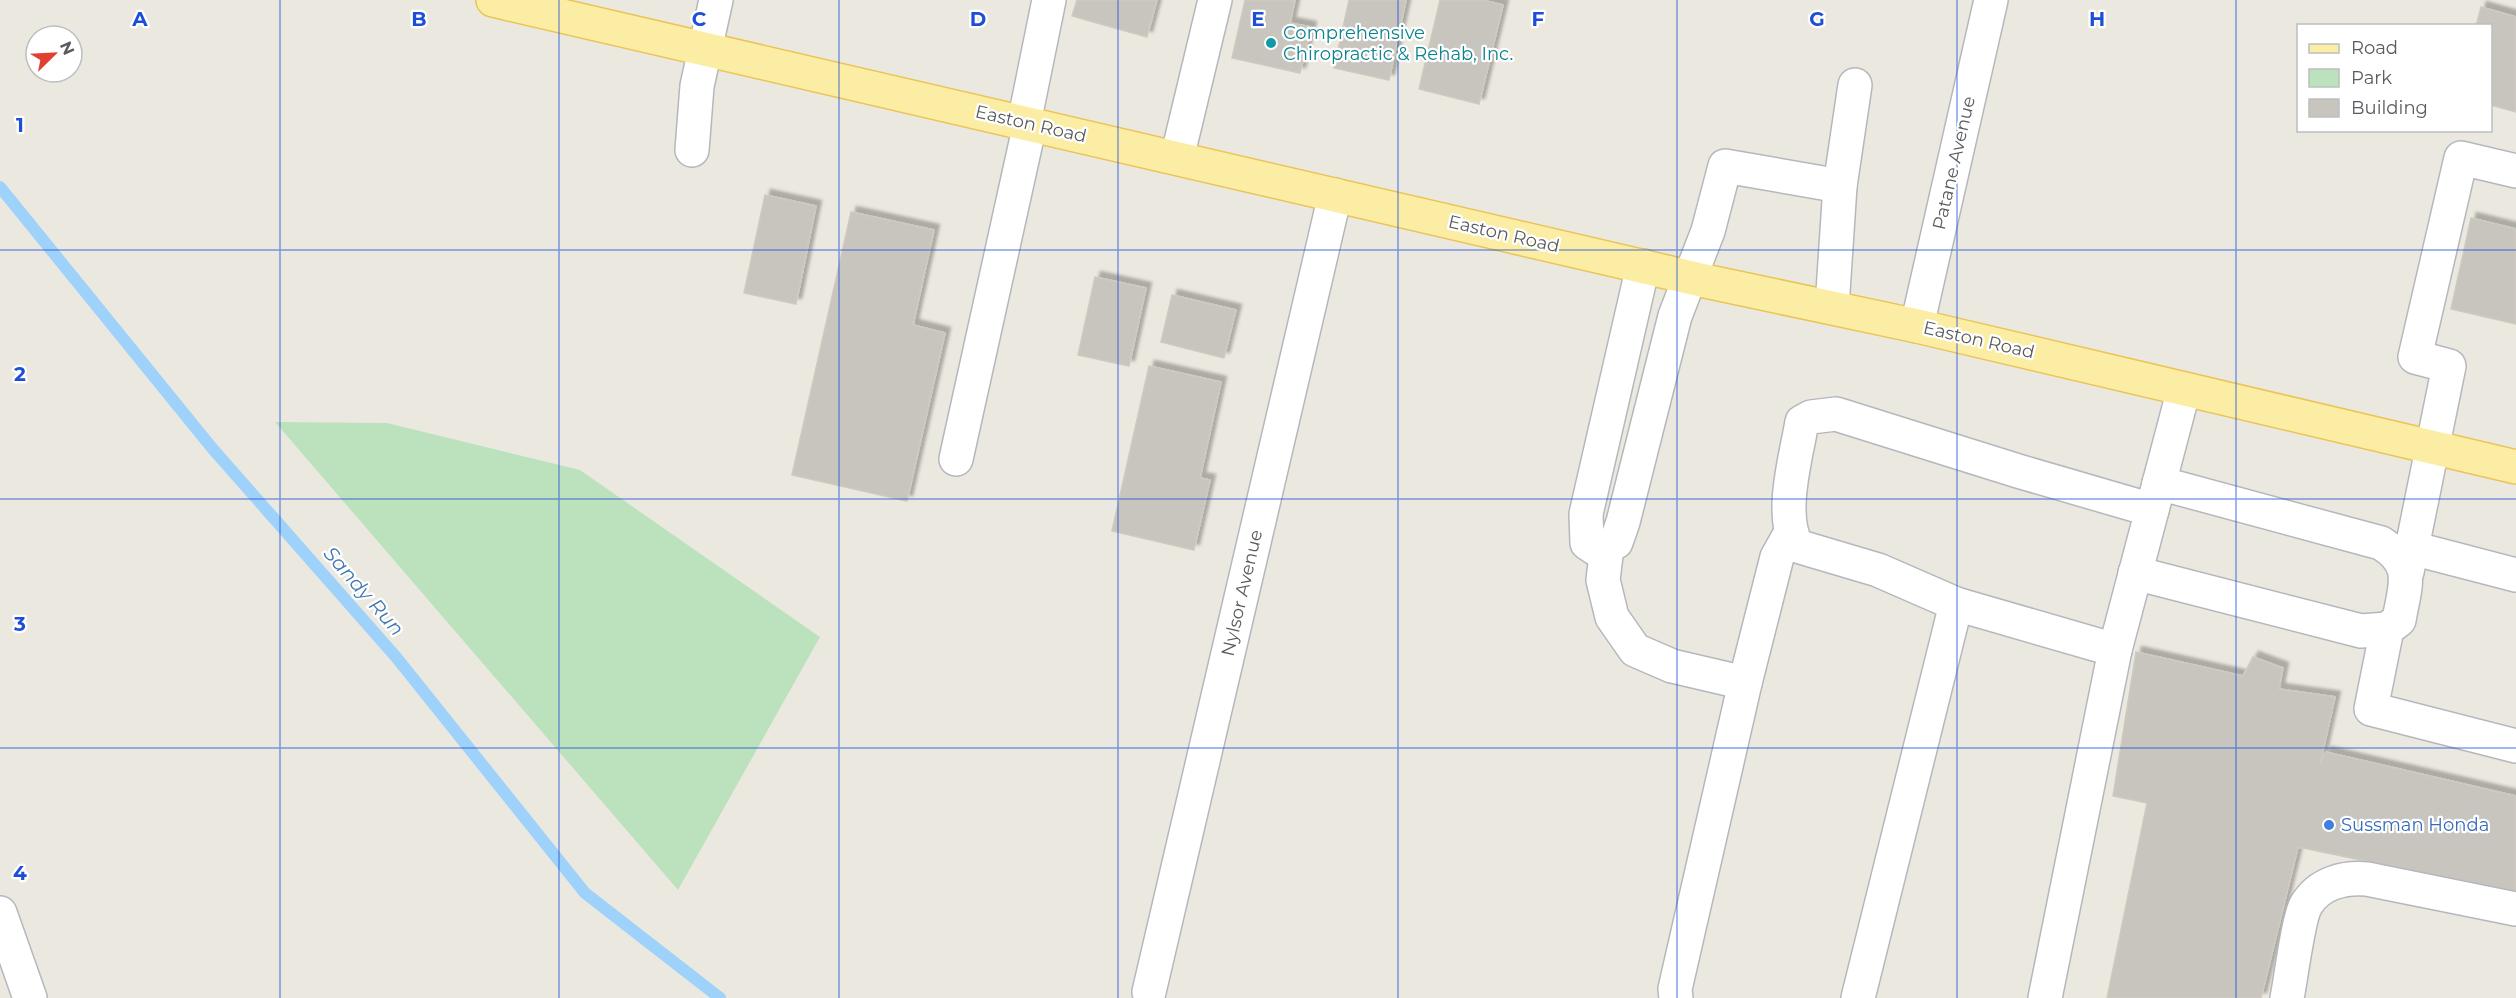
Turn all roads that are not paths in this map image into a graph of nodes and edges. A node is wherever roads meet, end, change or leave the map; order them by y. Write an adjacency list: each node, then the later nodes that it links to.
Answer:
1 (493, 0): 6 (main road, Easton Road)
2 (716, 0): 6 (street)
3 (1048, 0): 8 (street)
4 (1215, 0): 10 (street)
5 (1991, 0): 17 (street, Patane Avenue)
6 (705, 48): 8 (main road, Easton Road); 9 (street)
7 (1855, 85): 12 (street)
8 (1027, 123): 10 (main road, Easton Road); 20 (street)
9 (692, 150)
10 (1177, 158): 13 (main road, Easton Road)
11 (2516, 171): 19 (street)
12 (1840, 186): 15 (street); 16 (street)
13 (1335, 195): 14 (main road, Easton Road); 35 (street, Nylsor Avenue)
14 (1643, 266): 15 (main road, Easton Road); 24 (street)
15 (1690, 277): 16 (main road, Easton Road); 24 (street)
16 (1832, 307): 17 (main road, Easton Road)
17 (1917, 326): 18 (main road, Easton Road)
18 (2184, 389): 19 (main road, Easton Road); 22 (street)
19 (2433, 448): 21 (main road, Easton Road); 25 (street)
20 (956, 459)
21 (2516, 467)
22 (2155, 496): 23 (street); 25 (street); 26 (street)
23 (1790, 534): 28 (street); 31 (street)
24 (1608, 547): 31 (street)
25 (2409, 560): 27 (street); 29 (street)
26 (2135, 573): 29 (street); 30 (street)
27 (2516, 575)
28 (1956, 604): 30 (street); 38 (street)
29 (2387, 629): 32 (street)
30 (2115, 650): 39 (street)
31 (1745, 683): 37 (street)
32 (2516, 746)
33 (2516, 909): 40 (street)
34 (0, 913): 36 (street)
35 (1149, 992)
36 (30, 998)
37 (1676, 998)
38 (1858, 998)
39 (2045, 998)
40 (2287, 998)

